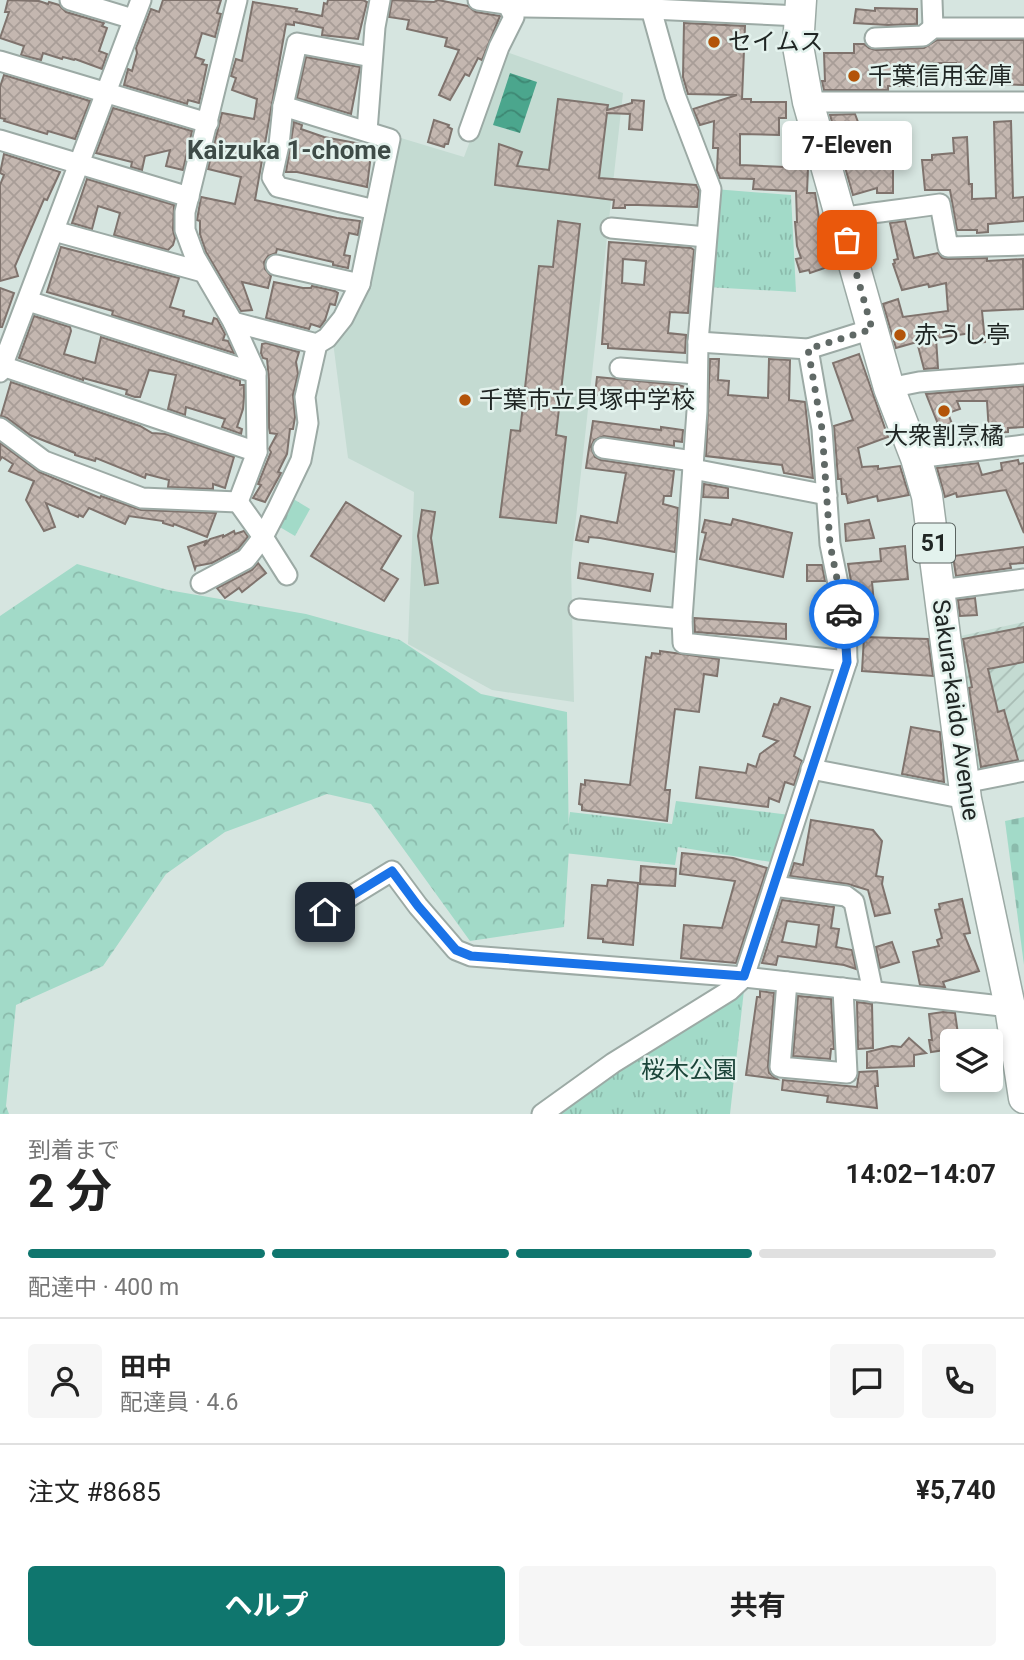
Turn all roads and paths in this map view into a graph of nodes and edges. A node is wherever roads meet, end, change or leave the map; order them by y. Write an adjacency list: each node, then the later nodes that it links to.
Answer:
1 (69, 0): 9 (street)
2 (141, 0): 9 (street)
3 (237, 0): 19 (street)
4 (380, 0): 13 (street)
5 (932, 0): 10 (street)
6 (491, 2): 7 (street); 21 (street)
7 (648, 4): 8 (street); 29 (street)
8 (801, 8): 16 (highway, Sakura-kaido Avenue / 51)
9 (133, 19): 15 (street)
10 (933, 28): 11 (street); 12 (street)
11 (1024, 28)
12 (875, 38)
13 (372, 57): 18 (street); 20 (street)
14 (0, 61): 15 (street)
15 (106, 92): 19 (street); 23 (street)
16 (808, 102): 17 (street); 26 (highway, Sakura-kaido Avenue / 51)
17 (1024, 102)
18 (283, 106): 20 (street); 25 (street)
19 (208, 123): 24 (street)
20 (367, 131): 25 (street)
21 (470, 131)
22 (1, 143): 23 (street)
23 (79, 164): 24 (street); 28 (street)
24 (189, 197): 32 (street)
25 (375, 211): 33 (street)
26 (841, 218): 30 (street); 36 (highway, Sakura-kaido Avenue / 51)
27 (611, 228): 29 (street)
28 (54, 231): 32 (street); 34 (street)
29 (706, 237): 37 (street)
30 (1024, 245)
31 (276, 265): 33 (street)
32 (203, 272): 35 (street)
33 (360, 284): 38 (street)
34 (28, 301): 41 (street); 42 (street)
35 (233, 322): 38 (street); 42 (street)
36 (872, 329): 39 (street); 45 (highway, Sakura-kaido Avenue / 51)
37 (698, 342): 39 (street); 43 (street)
38 (317, 344): 54 (street)
39 (808, 349): 52 (street)
40 (620, 368): 43 (street)
41 (1, 369): 49 (street)
42 (256, 373): 49 (street)
43 (696, 374): 51 (street)
44 (1024, 374): 45 (street)
45 (889, 388): 50 (highway, Sakura-kaido Avenue / 51)
46 (0, 428): 53 (street)
47 (1024, 445): 50 (street)
48 (603, 448): 51 (street)
49 (257, 452): 53 (street)
50 (916, 458): 58 (highway, Sakura-kaido Avenue / 51)
51 (693, 465): 52 (street); 60 (street)
52 (827, 495): 61 (street)
53 (238, 502): 54 (street)
54 (263, 537): 55 (street); 57 (street)
55 (287, 575)
56 (1024, 579): 58 (street)
57 (201, 583)
58 (940, 590): 64 (highway, Sakura-kaido Avenue / 51)
59 (579, 609): 60 (street)
60 (682, 619): 61 (street)
61 (847, 662): 62 (street)
62 (811, 769): 64 (street); 65 (street)
63 (1024, 771): 64 (street)
64 (965, 791): 71 (highway, Sakura-kaido Avenue / 51)
65 (774, 886): 67 (street); 70 (street)
66 (325, 912): 67 (street)
67 (744, 976): 68 (street); 73 (street)
68 (787, 982): 69 (street); 69 (street)
69 (843, 989): 70 (street)
70 (873, 992): 71 (street)
71 (1010, 1007): 72 (highway, Sakura-kaido Avenue / 51)
72 (1024, 1098)
73 (542, 1114)

